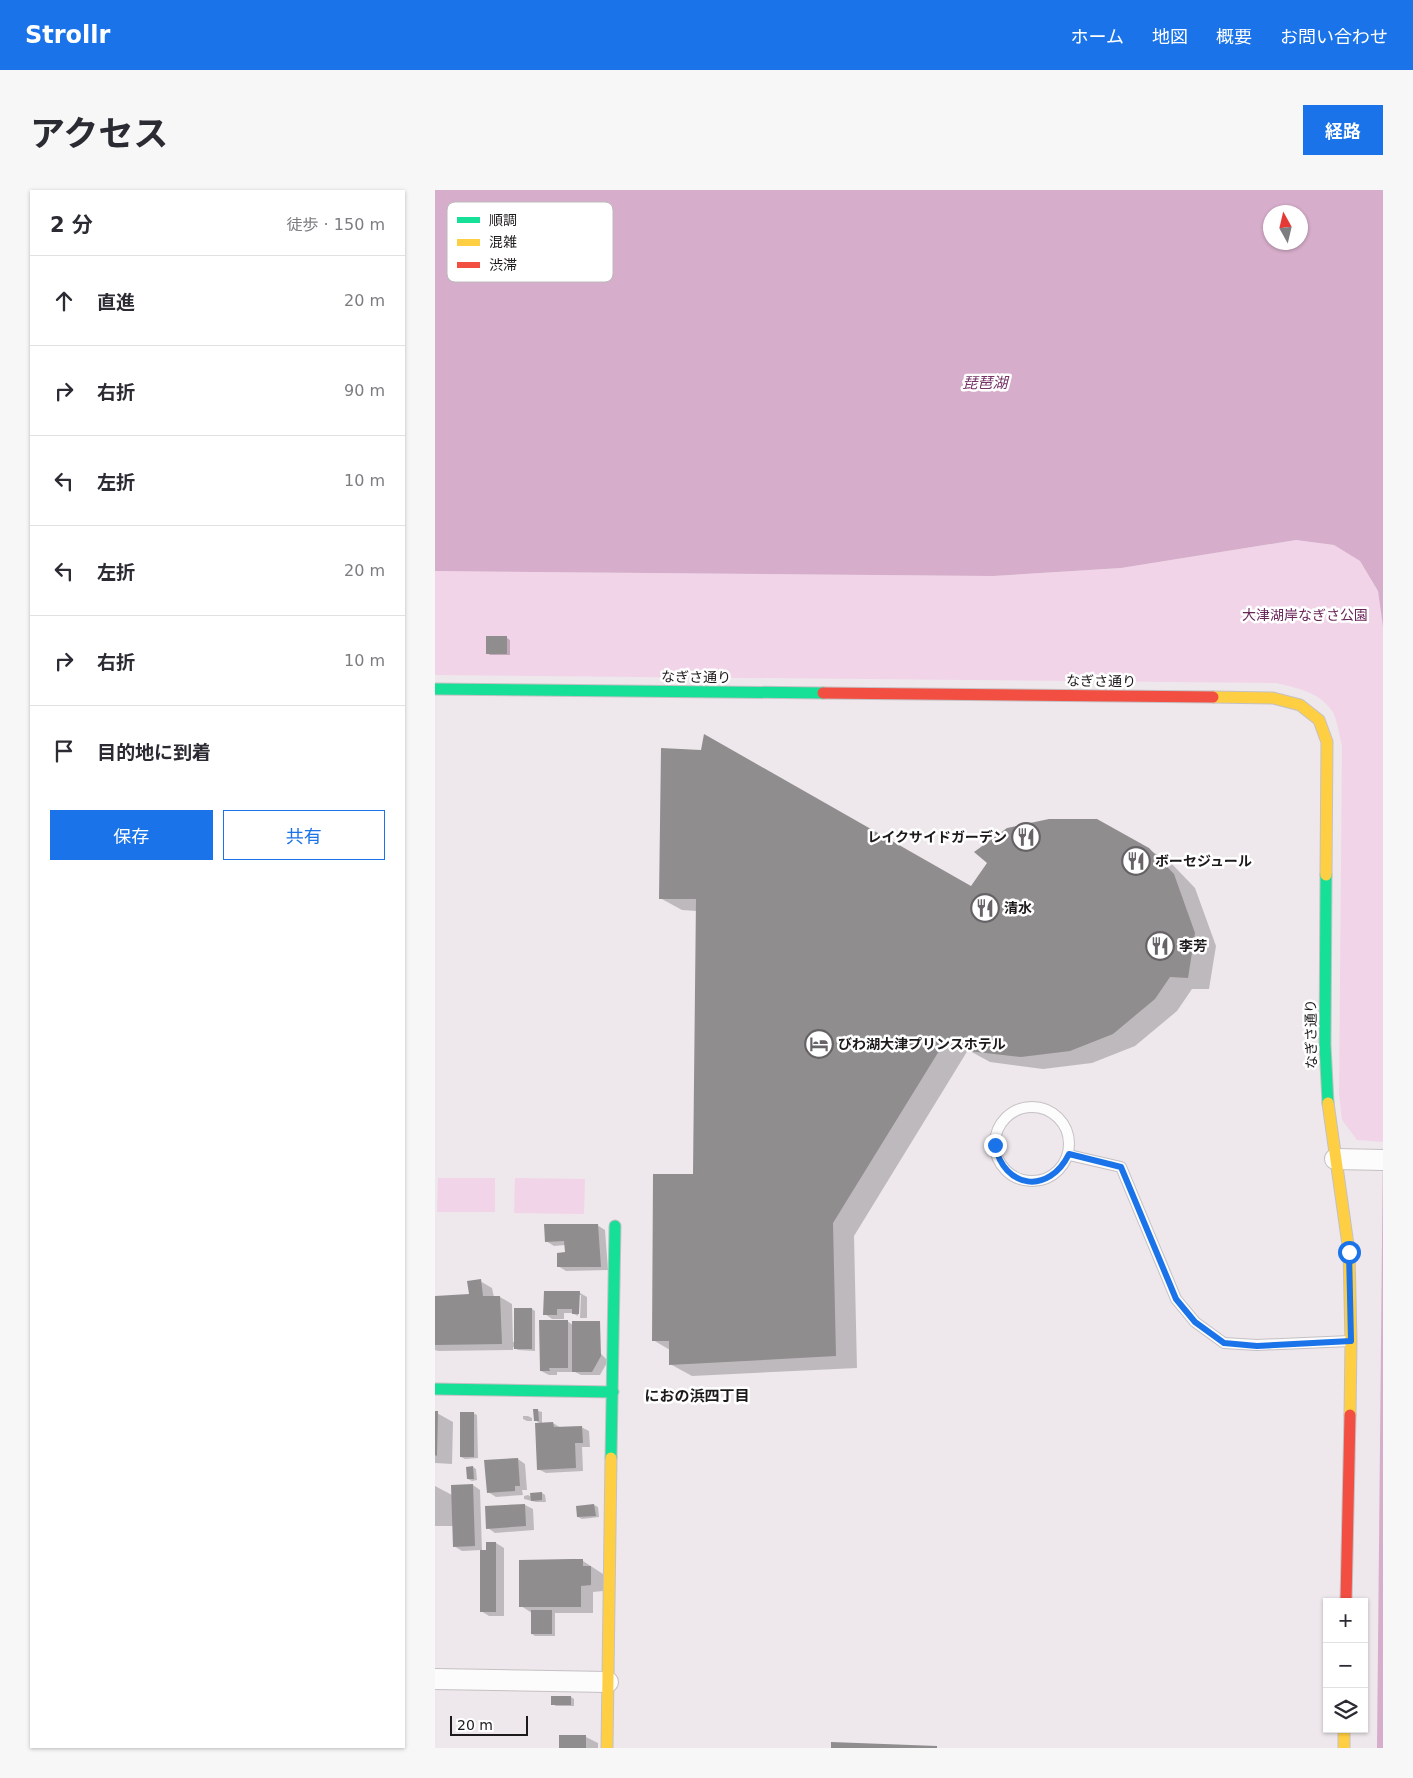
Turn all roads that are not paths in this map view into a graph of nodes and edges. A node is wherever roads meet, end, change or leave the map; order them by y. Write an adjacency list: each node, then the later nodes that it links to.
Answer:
1 (435, 689): 3 (street, なぎさ通り)
2 (1069, 1154): 2 (lane); 6 (lane)
3 (1335, 1159): 4 (street); 6 (street, なぎさ通り)
4 (1380, 1160)
5 (615, 1226): 8 (street)
6 (1351, 1341): 9 (street, なぎさ通り)
7 (435, 1390): 8 (street)
8 (613, 1392): 11 (street)
9 (1346, 1598)
10 (435, 1679): 11 (street)
11 (608, 1682): 13 (street)
12 (1344, 1733): 14 (street)
13 (607, 1748)
14 (1343, 1748)

